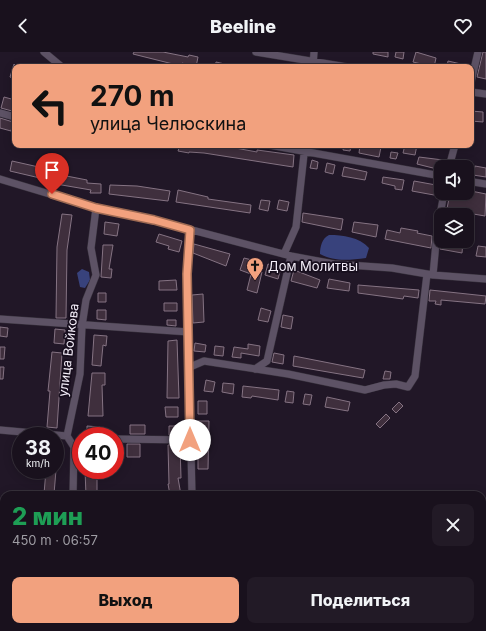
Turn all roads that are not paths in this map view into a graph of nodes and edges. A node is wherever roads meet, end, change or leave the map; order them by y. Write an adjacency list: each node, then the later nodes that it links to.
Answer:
1 (44, 52): 5 (street)
2 (256, 52): 6 (street)
3 (314, 52): 6 (street)
4 (478, 52): 7 (street)
5 (58, 64)
6 (313, 64)
7 (474, 69)
8 (474, 92): 9 (street)
9 (486, 94)
10 (0, 113): 11 (street)
11 (12, 116)
12 (304, 148): 15 (street); 22 (street)
13 (454, 148): 14 (street)
14 (451, 160)
15 (434, 175)
16 (0, 179): 20 (street)
17 (474, 182): 18 (street)
18 (486, 184)
19 (443, 200): 24 (street)
20 (96, 208): 21 (street); 27 (street, улица Войкова)
21 (190, 230): 22 (street); 28 (street)
22 (284, 254): 23 (street)
23 (292, 256): 24 (street); 31 (street)
24 (430, 274): 25 (street); 34 (street)
25 (486, 279)
26 (0, 319): 27 (street)
27 (82, 326): 28 (street); 36 (street, улица Войкова)
28 (188, 332): 29 (street)
29 (189, 352): 30 (street); 32 (street)
30 (204, 361): 32 (street); 33 (street)
31 (267, 362): 33 (street); 34 (street)
32 (190, 367): 38 (street)
33 (255, 369): 34 (street)
34 (270, 373)
35 (0, 430): 36 (street)
36 (67, 436): 39 (street)
37 (124, 439): 38 (street)
38 (190, 440): 42 (street)
39 (72, 444)
40 (73, 479): 41 (street)
41 (73, 491)
42 (192, 491)

